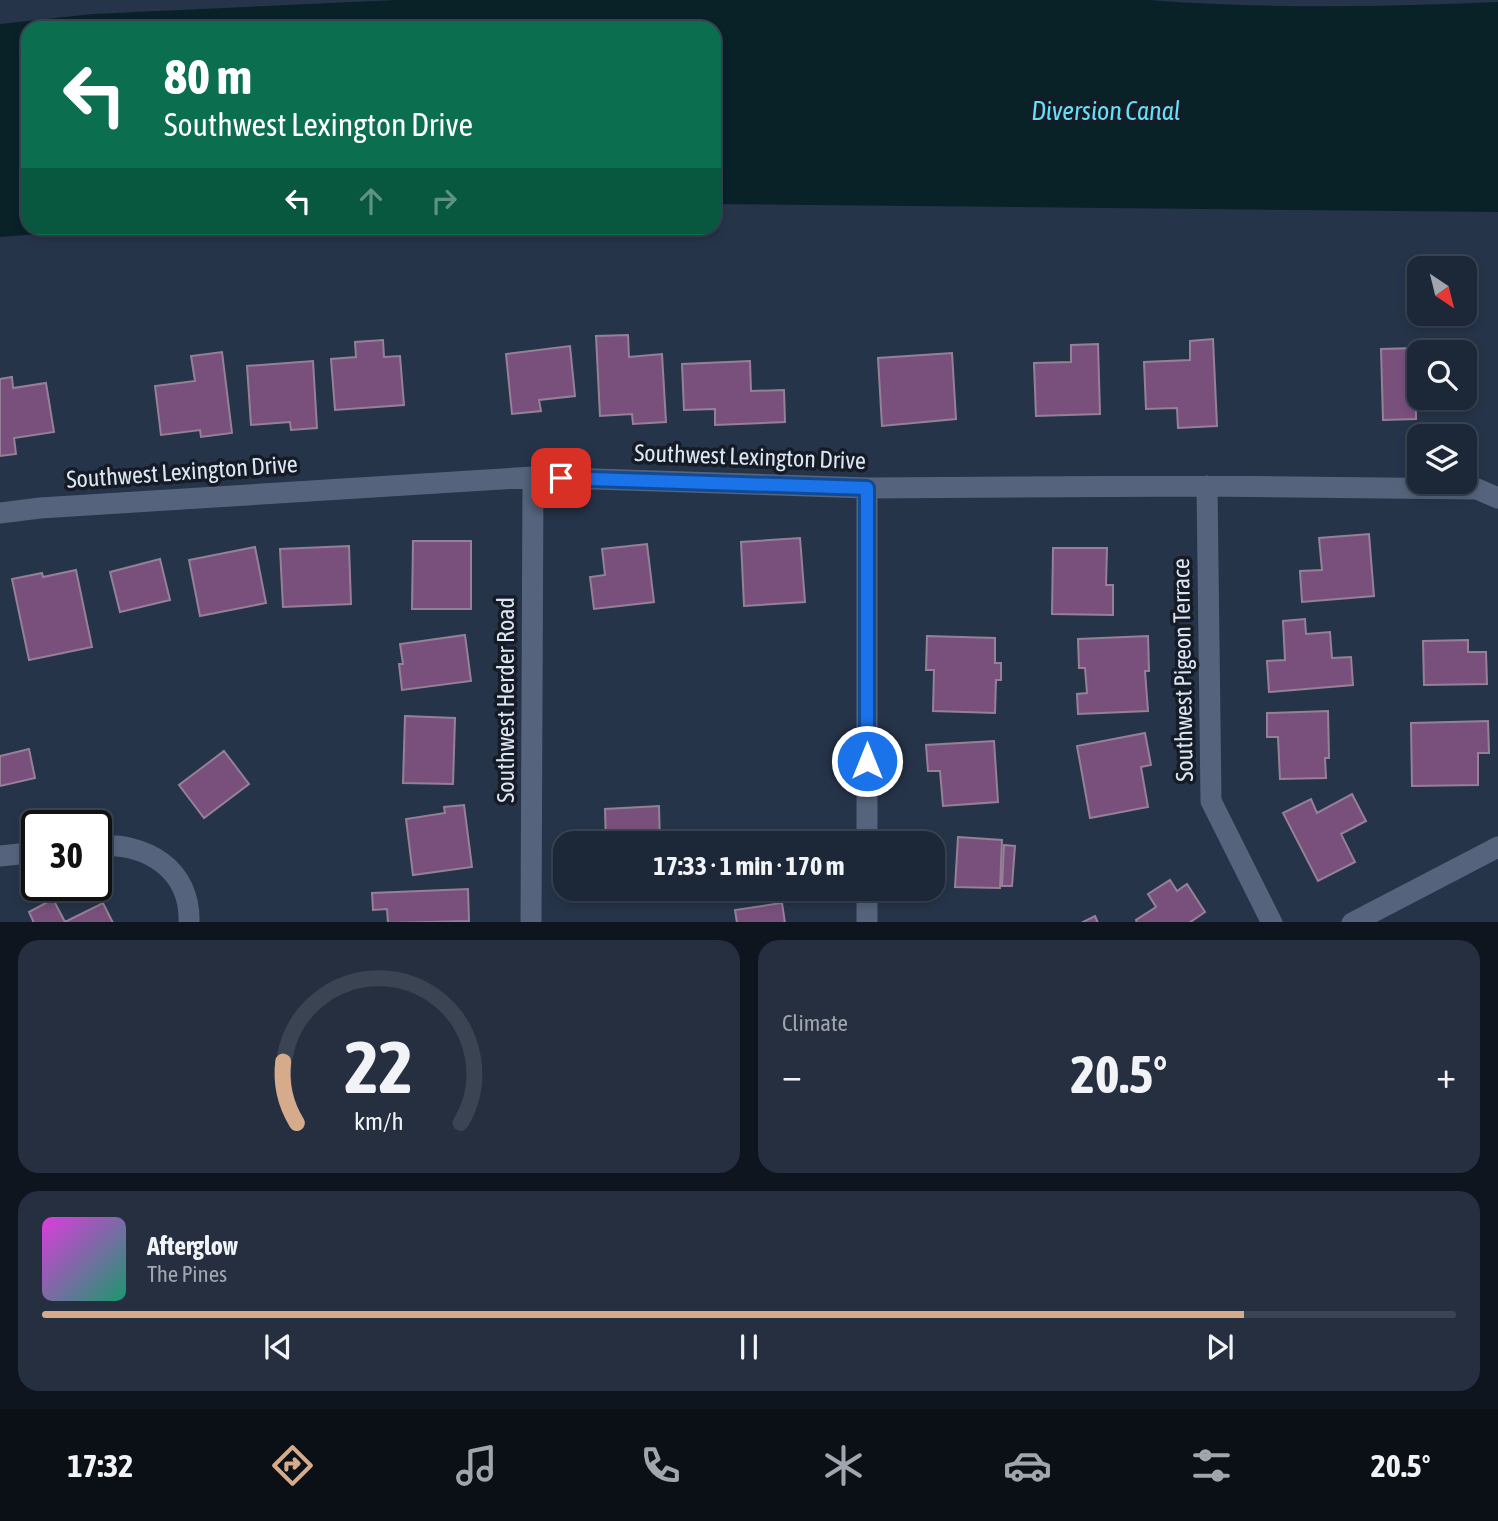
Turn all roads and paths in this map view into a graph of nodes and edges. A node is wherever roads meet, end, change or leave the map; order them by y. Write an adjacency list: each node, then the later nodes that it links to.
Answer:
1 (533, 477): 3 (street, Southwest Lexington Drive); 5 (street, Southwest Lexington Drive); 13 (street, Southwest Herder Road)
2 (1207, 486): 3 (street, Southwest Lexington Drive); 4 (street, Southwest Lexington Drive); 15 (street, Southwest Pigeon Terrace)
3 (867, 488): 6 (street)
4 (1498, 498)
5 (0, 513)
6 (867, 831)
7 (112, 845): 12 (street)
8 (1498, 847): 16 (street)
9 (21, 854): 10 (street)
10 (0, 856)
11 (867, 901): 14 (street)
12 (188, 922)
13 (531, 922)
14 (867, 922)
15 (1272, 922)
16 (1352, 922)

